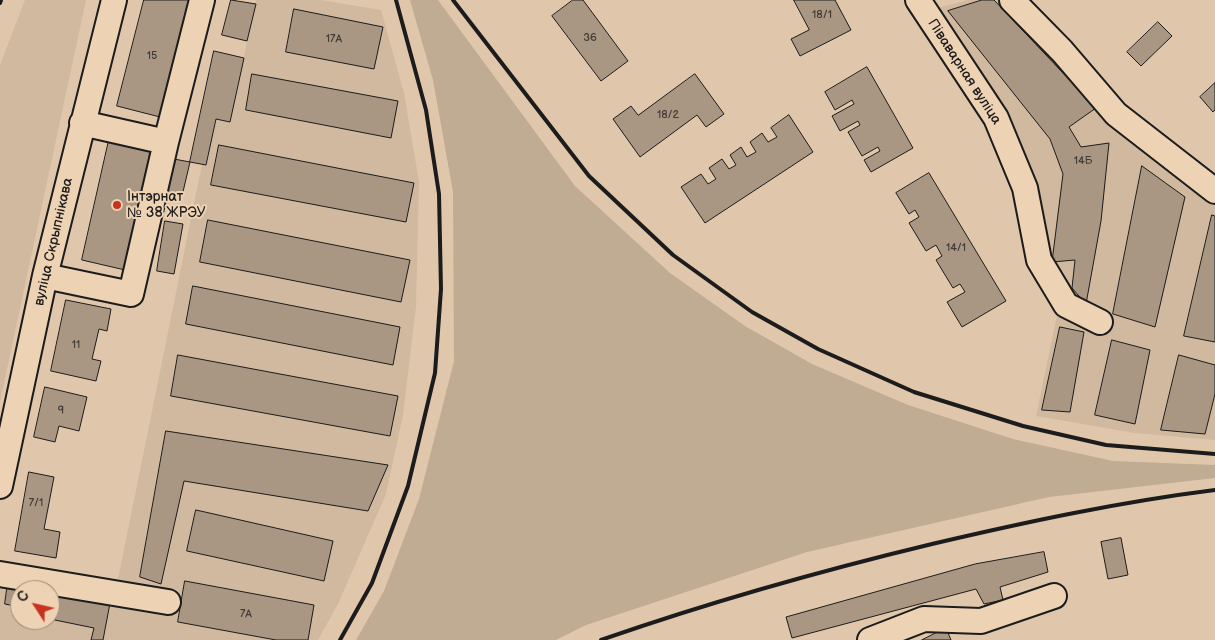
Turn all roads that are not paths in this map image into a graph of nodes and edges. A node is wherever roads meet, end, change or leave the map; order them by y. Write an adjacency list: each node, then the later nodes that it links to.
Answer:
1 (114, 0): 5 (street, вуліца Скрыпнікава)
2 (202, 0): 6 (street)
3 (918, 0): 9 (street, Піваварная вуліца)
4 (1012, 0): 7 (street)
5 (82, 123): 6 (street); 8 (street, вуліца Скрыпнікава)
6 (166, 142): 8 (street)
7 (1215, 191)
8 (45, 276): 10 (street, вуліца Скрыпнікава)
9 (1100, 322)
10 (0, 486)
11 (0, 574): 13 (street)
12 (1054, 596): 14 (street)
13 (168, 602)
14 (870, 640)

